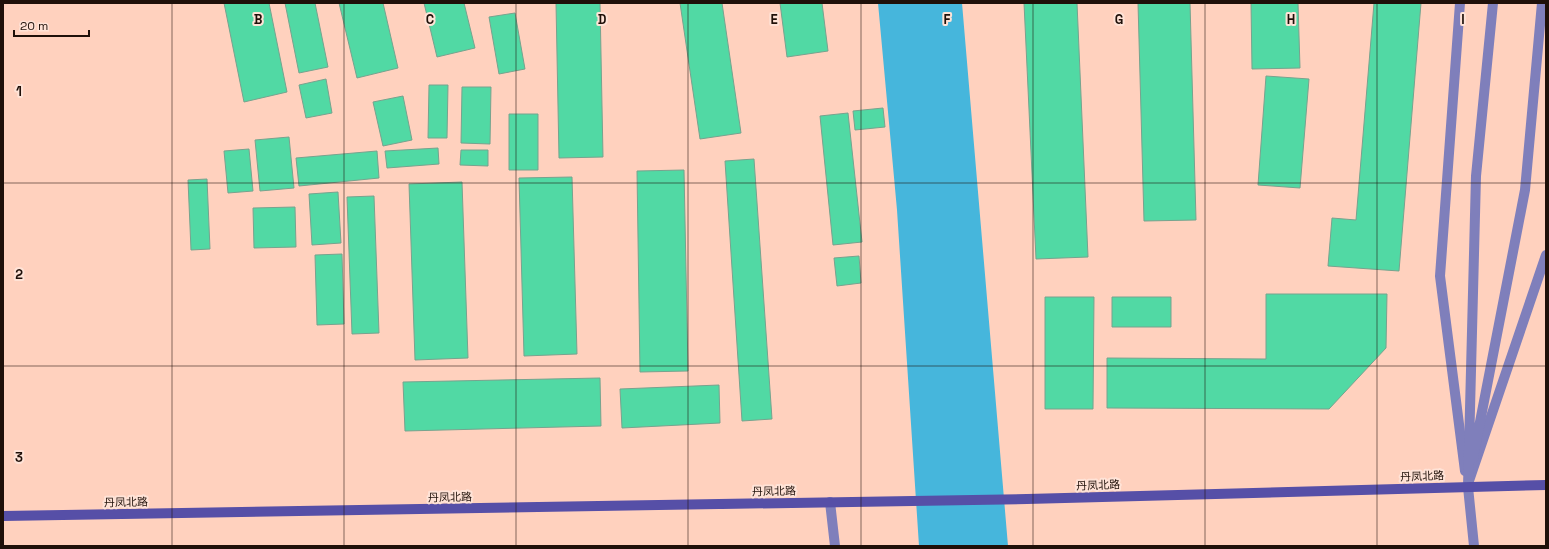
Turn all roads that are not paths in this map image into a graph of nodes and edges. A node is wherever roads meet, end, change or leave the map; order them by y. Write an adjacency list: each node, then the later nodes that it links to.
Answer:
1 (1460, 3): 6 (street)
2 (1493, 3): 6 (street)
3 (1542, 3): 6 (street)
4 (1546, 255): 6 (street)
5 (1546, 485): 6 (main road, 丹凤北路)
6 (1468, 487): 7 (main road, 丹凤北路); 10 (street)
7 (830, 502): 8 (main road, 丹凤北路); 9 (street)
8 (3, 516)
9 (835, 546)
10 (1474, 546)

